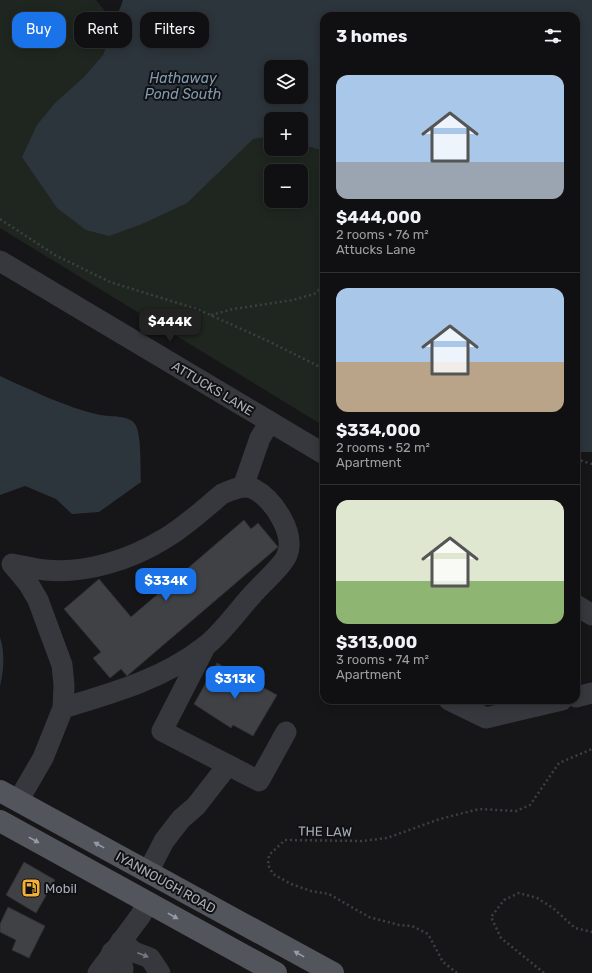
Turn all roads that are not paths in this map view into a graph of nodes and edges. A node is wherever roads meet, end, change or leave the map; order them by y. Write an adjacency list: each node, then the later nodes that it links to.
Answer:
1 (0, 261): 2 (street, ATTUCKS LANE)
2 (270, 422): 3 (street, ATTUCKS LANE); 4 (street)
3 (320, 452)
4 (243, 487): 5 (street); 8 (street)
5 (6, 562): 13 (street)
6 (580, 608): 7 (street)
7 (592, 615)
8 (206, 646): 13 (street); 15 (street)
9 (592, 693): 10 (street)
10 (580, 696)
11 (457, 704): 12 (street)
12 (545, 704)
13 (63, 708): 16 (street)
14 (286, 732): 15 (street)
15 (228, 765): 18 (street)
16 (9, 796): 18 (main road, IYANNOUGH ROAD, one-way to 16)
17 (0, 821): 19 (main road, IYANNOUGH ROAD, one-way to 19)
18 (148, 872): 25 (main road, IYANNOUGH ROAD, one-way to 18)
19 (147, 902): 20 (street); 24 (main road, IYANNOUGH ROAD, one-way to 24)
20 (117, 946): 21 (street); 22 (street); 23 (street, one-way to 23)
21 (98, 973)
22 (120, 973)
23 (160, 973)
24 (276, 973)
25 (333, 973)

